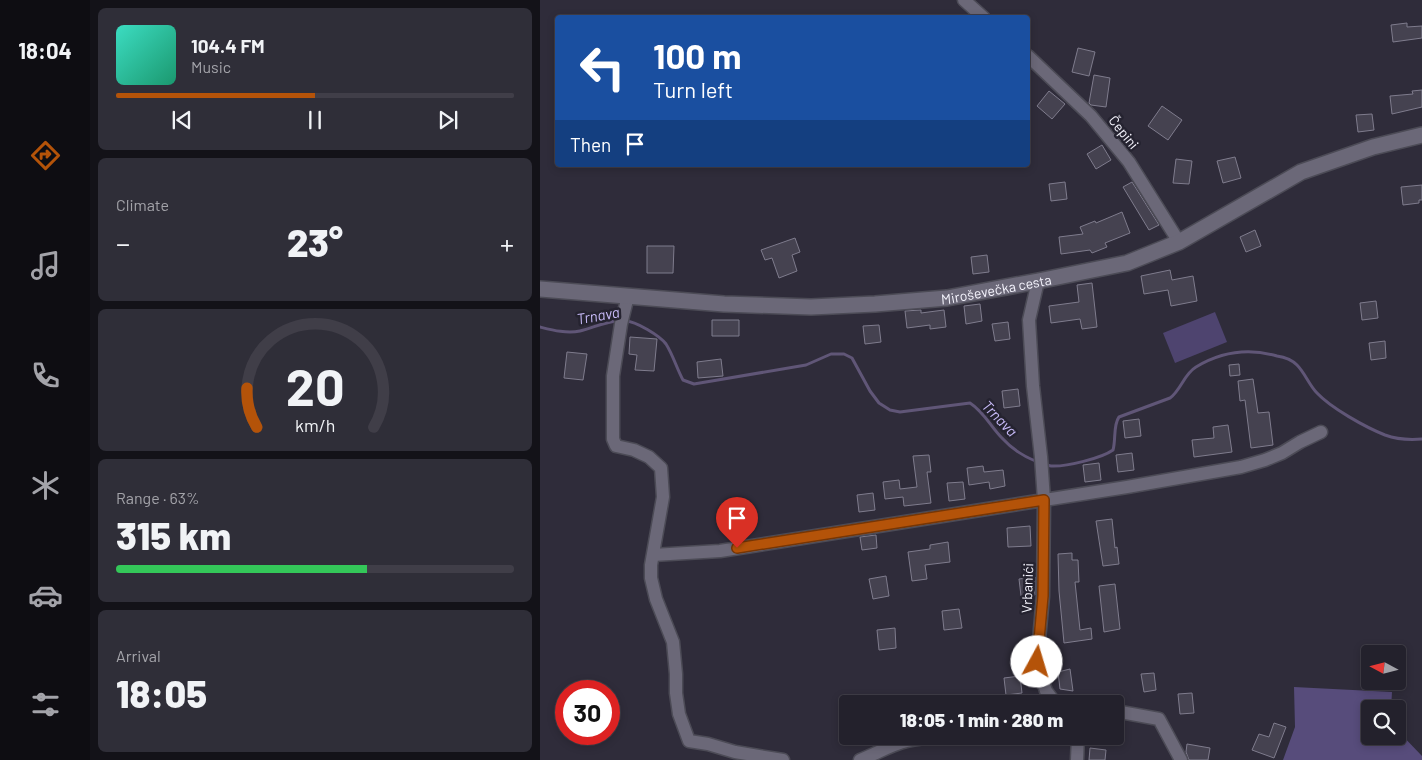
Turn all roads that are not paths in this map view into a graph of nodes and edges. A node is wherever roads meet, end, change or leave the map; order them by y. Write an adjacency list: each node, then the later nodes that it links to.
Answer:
1 (964, 0): 2 (street)
2 (981, 15)
3 (1030, 58): 5 (street, Čepini)
4 (1422, 135): 5 (main road, Miroševečka cesta)
5 (1179, 242): 6 (main road, Miroševečka cesta)
6 (1038, 281): 8 (main road, Miroševečka cesta); 10 (street, Vrbanići)
7 (540, 289): 8 (main road, Miroševečka cesta)
8 (628, 296): 11 (street)
9 (1321, 432): 10 (street)
10 (1044, 500): 11 (street); 12 (street, Vrbanići)
11 (653, 555): 16 (street)
12 (1048, 695)
13 (1124, 713): 19 (street)
14 (893, 745): 17 (street)
15 (1078, 745): 18 (street)
16 (782, 760)
17 (860, 760)
18 (1077, 760)
19 (1181, 760)

